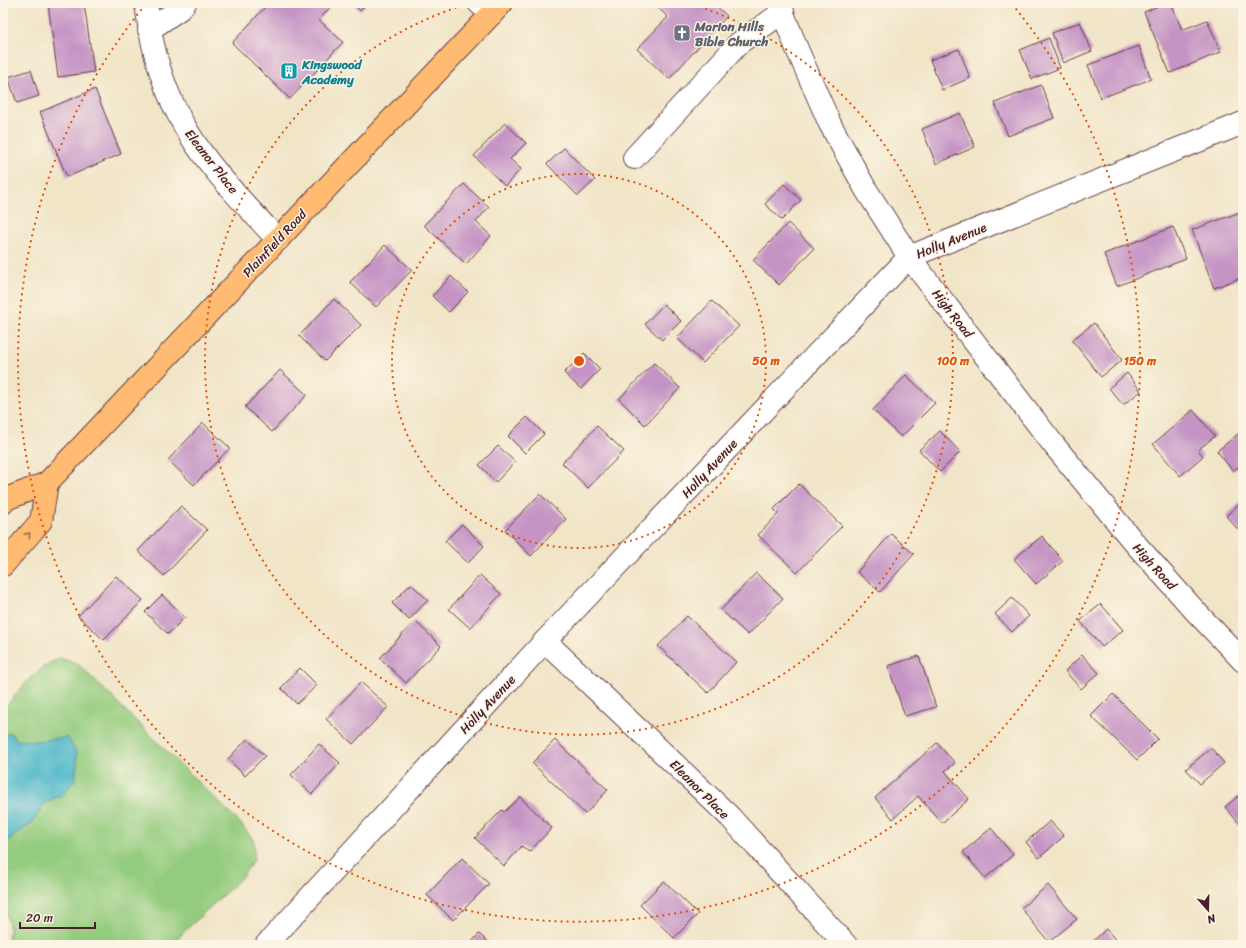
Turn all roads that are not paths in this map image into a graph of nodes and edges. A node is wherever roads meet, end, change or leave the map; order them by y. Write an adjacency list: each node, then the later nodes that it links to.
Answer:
1 (146, 3): 5 (street, Eleanor Place)
2 (185, 3): 5 (street)
3 (491, 6): 8 (main road, Plainfield Road)
4 (781, 8): 7 (street); 9 (street, High Road)
5 (149, 30): 8 (street, Eleanor Place)
6 (1243, 123): 9 (street, Holly Avenue)
7 (634, 158)
8 (278, 240): 10 (main road, Plainfield Road)
9 (909, 257): 13 (street, Holly Avenue); 14 (street, High Road)
10 (47, 483): 11 (main road, Plainfield Road); 12 (main road, one-way to 10)
11 (3, 503)
12 (3, 565)
13 (545, 641): 15 (street, Holly Avenue); 16 (street, Eleanor Place)
14 (1243, 661)
15 (266, 945)
16 (846, 945)

